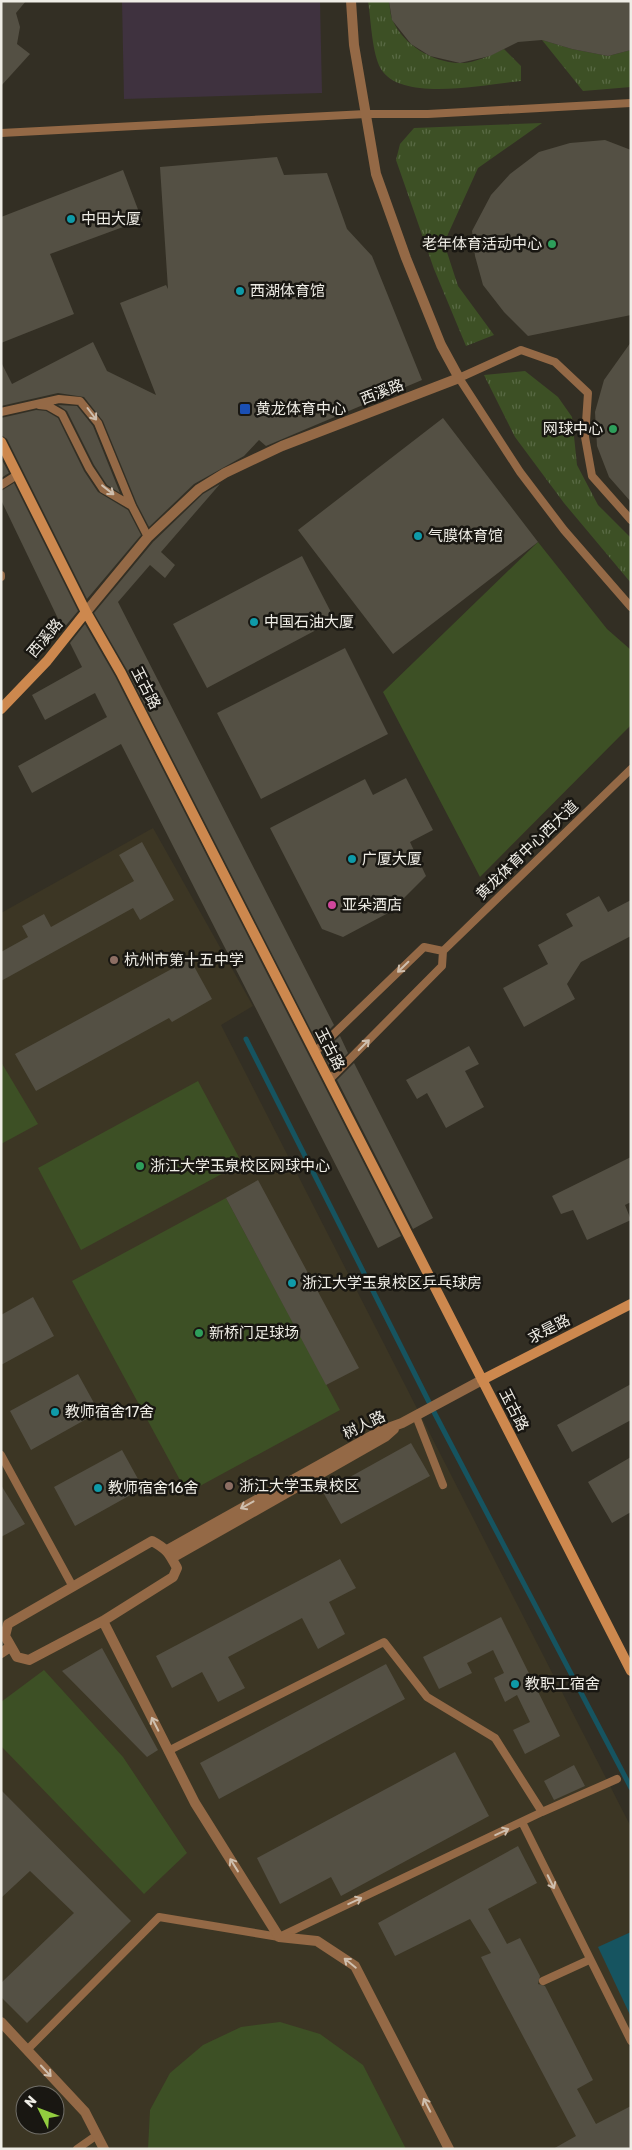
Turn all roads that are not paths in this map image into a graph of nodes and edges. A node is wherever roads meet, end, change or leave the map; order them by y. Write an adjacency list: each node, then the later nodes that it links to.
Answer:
1 (352, 1): 3 (street)
2 (631, 103): 3 (lane)
3 (366, 114): 4 (lane); 5 (street)
4 (1, 133)
5 (459, 378): 12 (lane); 13 (street, 西溪路); 14 (lane)
6 (32, 404): 7 (lane); 11 (lane, one-way to 11); 11 (lane, one-way to 11)
7 (1, 412)
8 (1, 442): 9 (main road, 玉古路)
9 (17, 476): 10 (lane); 15 (main road, 玉古路)
10 (1, 485)
11 (132, 506): 13 (lane)
12 (631, 520)
13 (148, 537): 15 (street, 西溪路)
14 (631, 607)
15 (86, 612): 16 (main road, 西溪路); 19 (main road, 玉古路)
16 (1, 709)
17 (631, 768): 18 (lane, 黄龙体育中心西大道)
18 (443, 951): 19 (lane, one-way to 19); 20 (lane, 黄龙体育中心西大道, one-way to 18)
19 (315, 1052): 20 (main road, 玉古路)
20 (329, 1080): 22 (main road, 玉古路)
21 (631, 1304): 22 (main road, 求是路)
22 (482, 1380): 23 (street, 树人路); 30 (main road, 玉古路)
23 (416, 1416): 25 (lane); 26 (street, 树人路)
24 (1, 1455): 27 (lane)
25 (443, 1485)
26 (170, 1554): 27 (street); 28 (street)
27 (73, 1587): 29 (street)
28 (103, 1621): 29 (street); 31 (street, one-way to 28)
29 (6, 1650)
30 (631, 1672)
31 (168, 1751): 33 (lane); 35 (street, one-way to 31)
32 (617, 1779): 33 (lane)
33 (542, 1812): 34 (lane)
34 (522, 1822): 35 (lane, one-way to 34); 36 (lane, one-way to 36)
35 (279, 1937): 40 (lane); 44 (street, one-way to 35)
36 (589, 1960): 37 (lane); 39 (lane)
37 (543, 1981)
38 (4, 2028): 40 (street)
39 (631, 2041)
40 (27, 2050): 41 (street, one-way to 41)
41 (97, 2135): 42 (lane); 43 (street)
42 (77, 2149)
43 (104, 2149)
44 (449, 2149)

